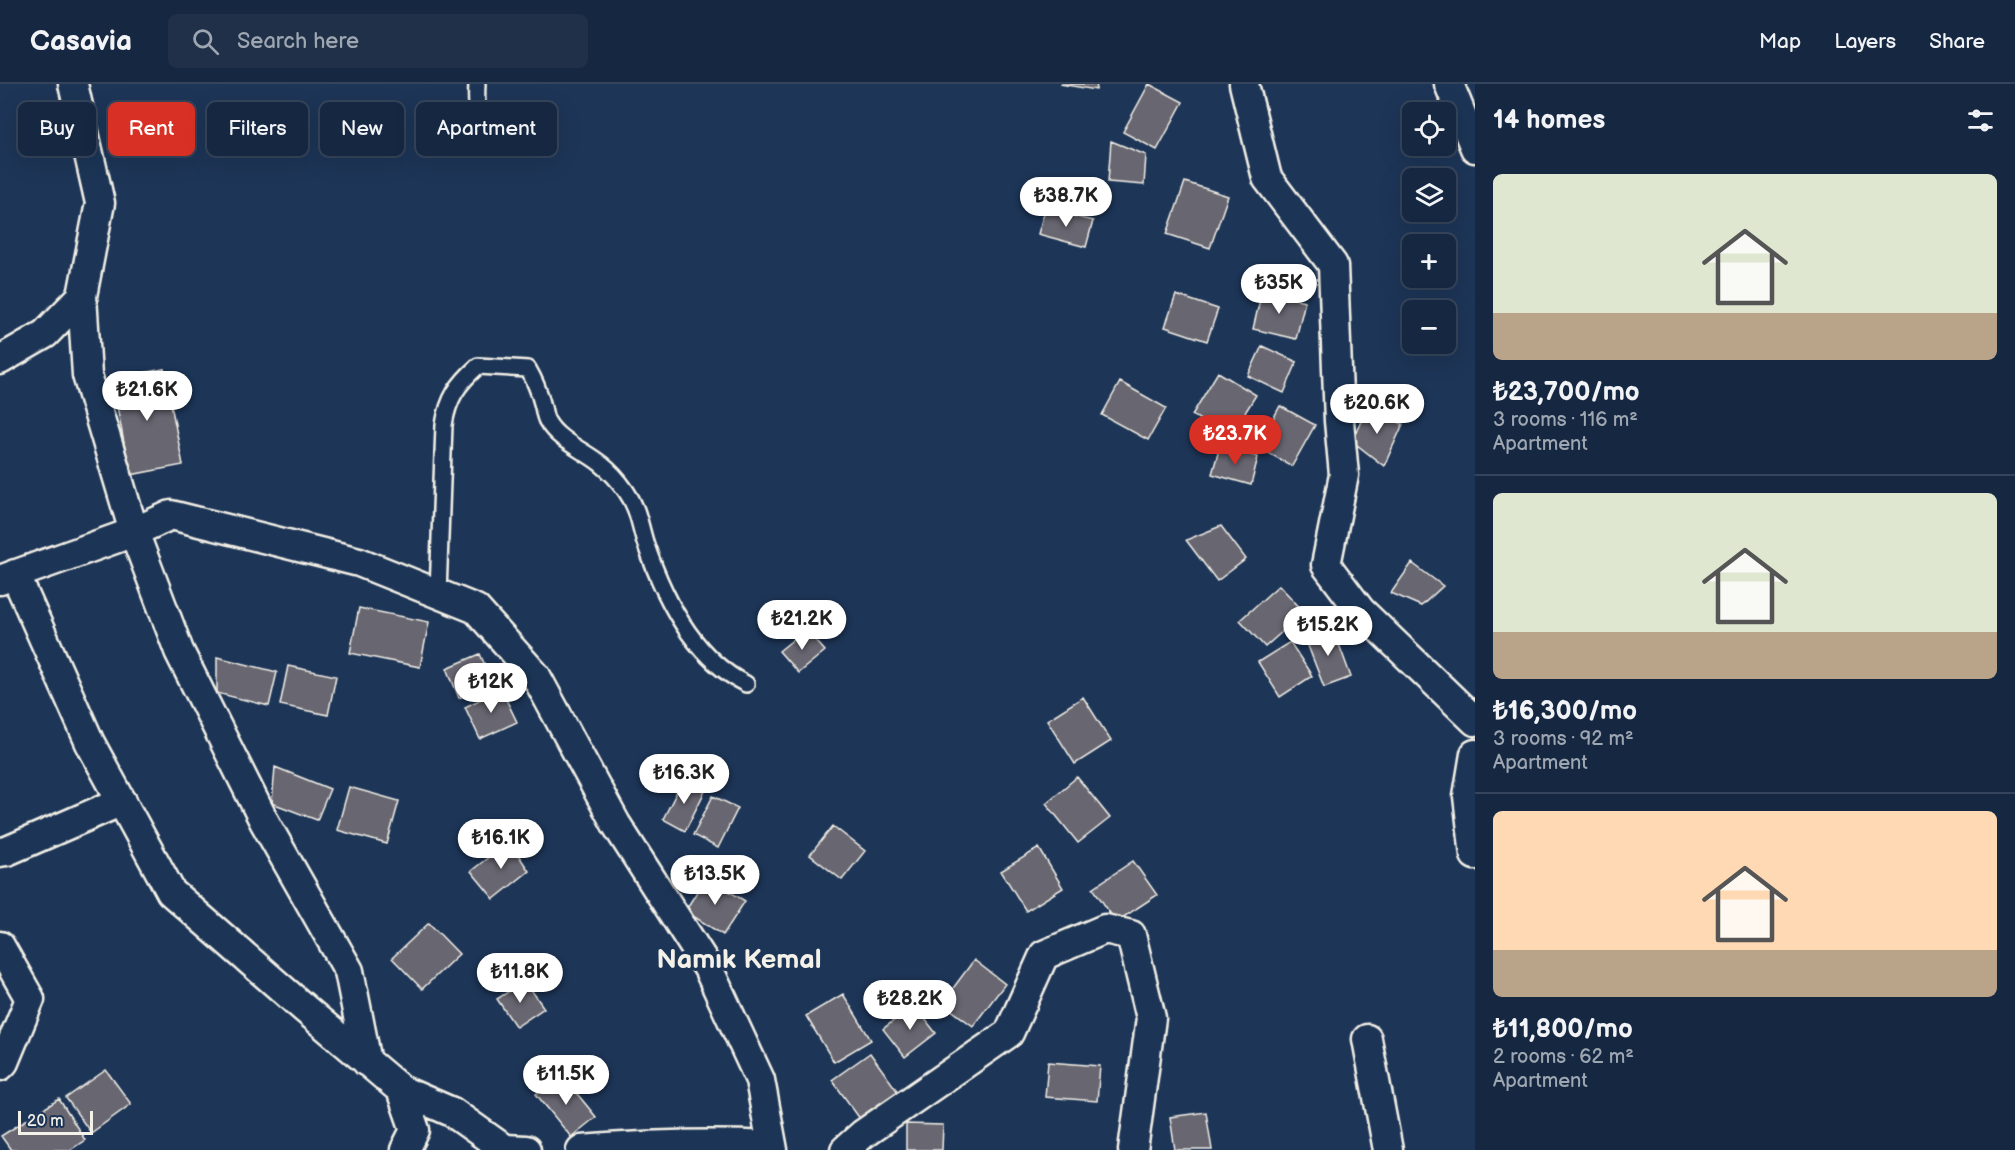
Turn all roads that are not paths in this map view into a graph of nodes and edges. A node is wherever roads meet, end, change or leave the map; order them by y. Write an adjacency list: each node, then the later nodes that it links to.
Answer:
1 (73, 84): 7 (street)
2 (477, 84): 5 (lane)
3 (1244, 84): 13 (street)
4 (1449, 84): 6 (street)
5 (477, 102)
6 (1475, 148)
7 (82, 296): 8 (street); 9 (street)
8 (0, 360)
9 (134, 532): 10 (street); 11 (street); 20 (street)
10 (8, 577): 15 (street)
11 (438, 594): 12 (lane); 23 (street)
12 (746, 684)
13 (1475, 721)
14 (1475, 754): 17 (street)
15 (122, 801): 16 (street); 20 (street)
16 (0, 852)
17 (1475, 855)
18 (0, 946): 21 (street)
19 (1366, 1039): 29 (street)
20 (367, 1062): 22 (street)
21 (0, 1066)
22 (401, 1090): 24 (street); 25 (street)
23 (773, 1148): 26 (street)
24 (405, 1150)
25 (526, 1150)
26 (581, 1150)
27 (844, 1150): 28 (street)
28 (1133, 1150)
29 (1388, 1150)

